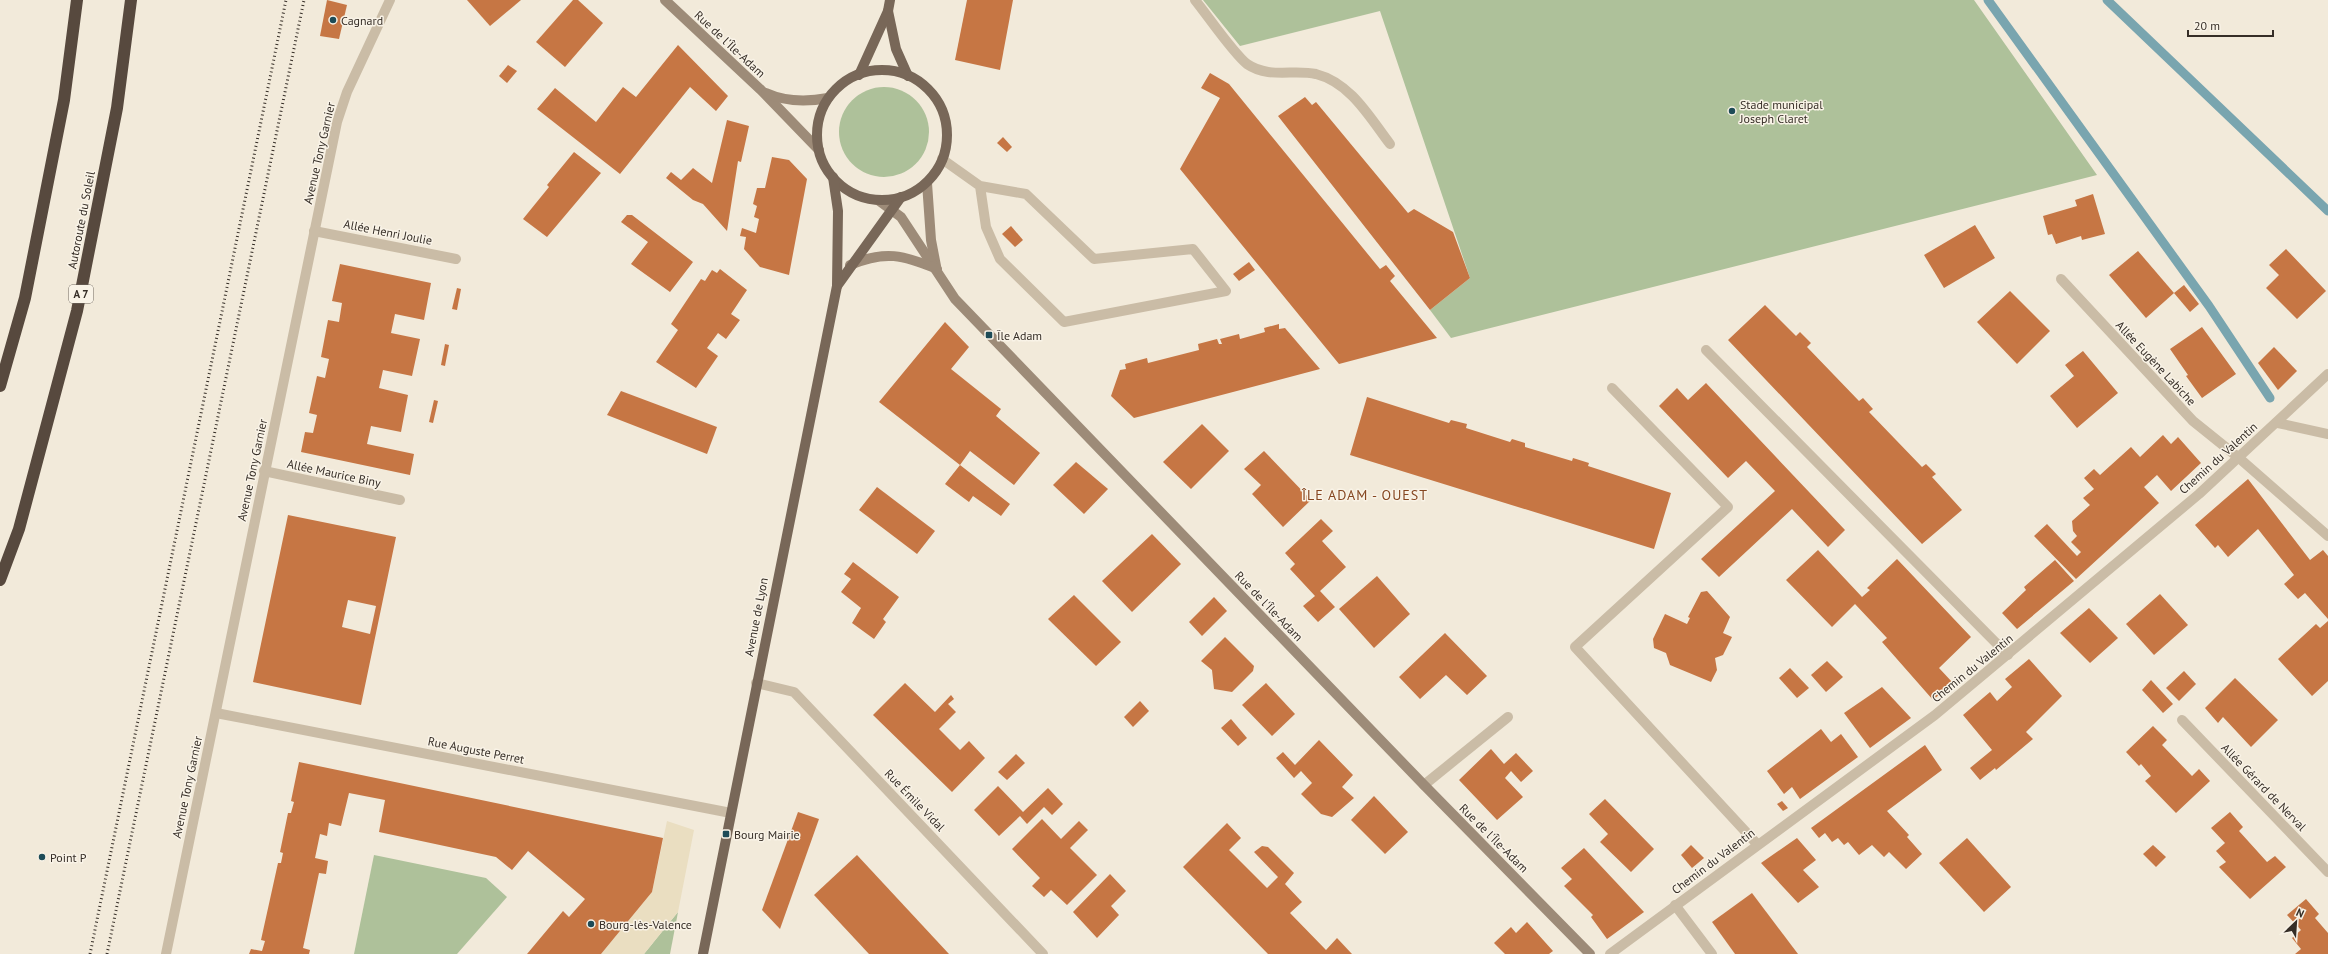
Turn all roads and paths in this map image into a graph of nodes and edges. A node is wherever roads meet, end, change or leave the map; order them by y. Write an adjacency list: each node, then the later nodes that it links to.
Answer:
1 (76, 0): 29 (highway)
2 (131, 0): 37 (highway, Autoroute du Soleil / A 7)
3 (390, 0): 21 (street, Avenue Tony Garnier)
4 (665, 0): 10 (street, Rue de l'Île-Adam)
5 (890, 0): 7 (main road)
6 (1195, 0): 12 (street)
7 (888, 10): 8 (main road); 9 (main road)
8 (859, 75): 9 (main road); 11 (main road)
9 (908, 76): 14 (main road)
10 (761, 90): 11 (street, Rue de l'Île-Adam); 13 (street, Rue de l'Île-Adam)
11 (828, 98): 13 (main road)
12 (1390, 144)
13 (819, 150): 15 (main road)
14 (942, 160): 16 (main road); 17 (street)
15 (833, 178): 19 (main road); 26 (main road)
16 (927, 182): 18 (main road); 24 (street, Rue de l'Île-Adam)
17 (980, 186): 17 (street)
18 (901, 197): 19 (main road); 20 (main road)
19 (878, 200): 20 (street, Rue de l'Île-Adam)
20 (892, 209): 23 (main road); 24 (street, Rue de l'Île-Adam)
21 (314, 231): 22 (street, Allée Henri Joulie); 34 (street, Avenue Tony Garnier)
22 (456, 259)
23 (850, 265): 24 (street); 26 (main road)
24 (937, 269): 43 (street, Rue de l'Île-Adam)
25 (2061, 279): 33 (street, Allée Eugène Labiche)
26 (837, 286): 39 (main road, Avenue de Lyon)
27 (1706, 350): 38 (street)
28 (2328, 374): 31 (street, Chemin du Valentin)
29 (0, 386)
30 (1612, 388): 45 (street)
31 (2278, 423): 32 (street); 33 (street, Chemin du Valentin)
32 (2328, 434)
33 (2239, 458): 36 (street, Allée Eugène Labiche); 38 (street, Chemin du Valentin)
34 (264, 472): 35 (street, Allée Maurice Biny); 40 (street, Avenue Tony Garnier)
35 (400, 500)
36 (2328, 536)
37 (0, 580)
38 (2008, 654): 45 (street, Chemin du Valentin)
39 (756, 683): 44 (main road, Avenue de Lyon); 50 (street, Rue Émile Vidal)
40 (216, 713): 44 (street, Rue Auguste Perret); 48 (street, Avenue Tony Garnier)
41 (1508, 717): 43 (street)
42 (2182, 720): 46 (street, Allée Gérard de Nerval)
43 (1424, 785): 51 (street, Rue de l'Île-Adam)
44 (731, 813): 49 (main road, Avenue de Lyon)
45 (1757, 844): 47 (street, Chemin du Valentin)
46 (2328, 872)
47 (1676, 905): 52 (street, Chemin du Valentin); 53 (street)
48 (166, 954)
49 (703, 954)
50 (1043, 954)
51 (1590, 954)
52 (1610, 954)
53 (1712, 954)

